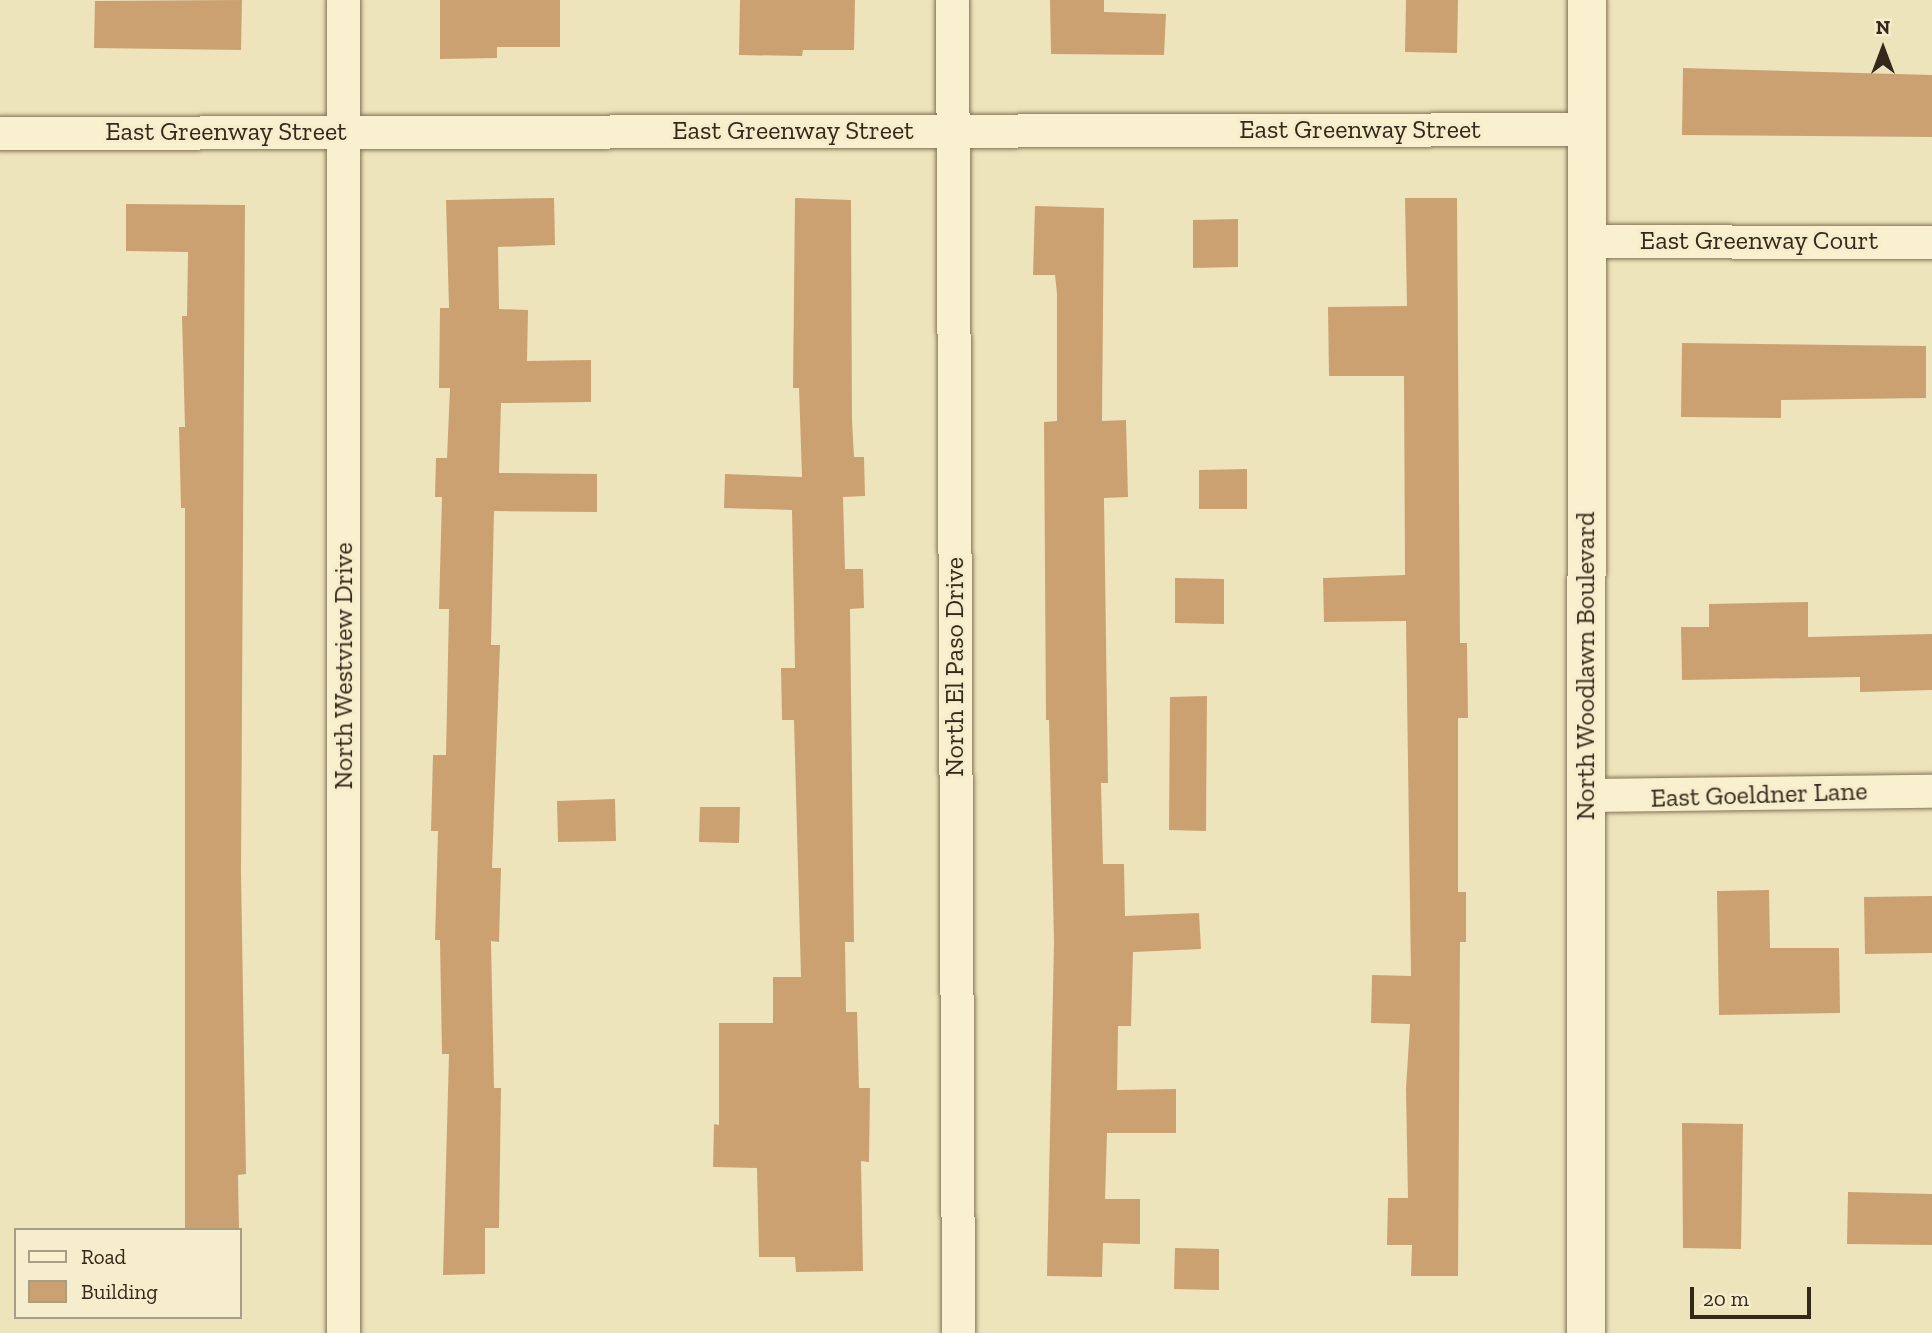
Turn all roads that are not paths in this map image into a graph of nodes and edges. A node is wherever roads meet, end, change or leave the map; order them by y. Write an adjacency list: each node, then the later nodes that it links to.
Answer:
1 (343, 0): 5 (street, North Westview Drive)
2 (952, 0): 6 (street, North El Paso Drive)
3 (1587, 0): 4 (street, North Woodlawn Boulevard)
4 (1587, 129): 6 (street, East Greenway Street); 8 (street, North Woodlawn Boulevard)
5 (344, 131): 6 (street, East Greenway Street); 7 (street, East Greenway Street); 12 (street, North Westview Drive)
6 (952, 131): 13 (street, North El Paso Drive)
7 (0, 133)
8 (1586, 241): 9 (street, East Greenway Court); 11 (street, North Woodlawn Boulevard)
9 (1932, 242)
10 (1932, 791): 11 (street, East Goeldner Lane)
11 (1586, 795): 14 (street, North Woodlawn Boulevard)
12 (343, 1333)
13 (958, 1333)
14 (1586, 1333)

